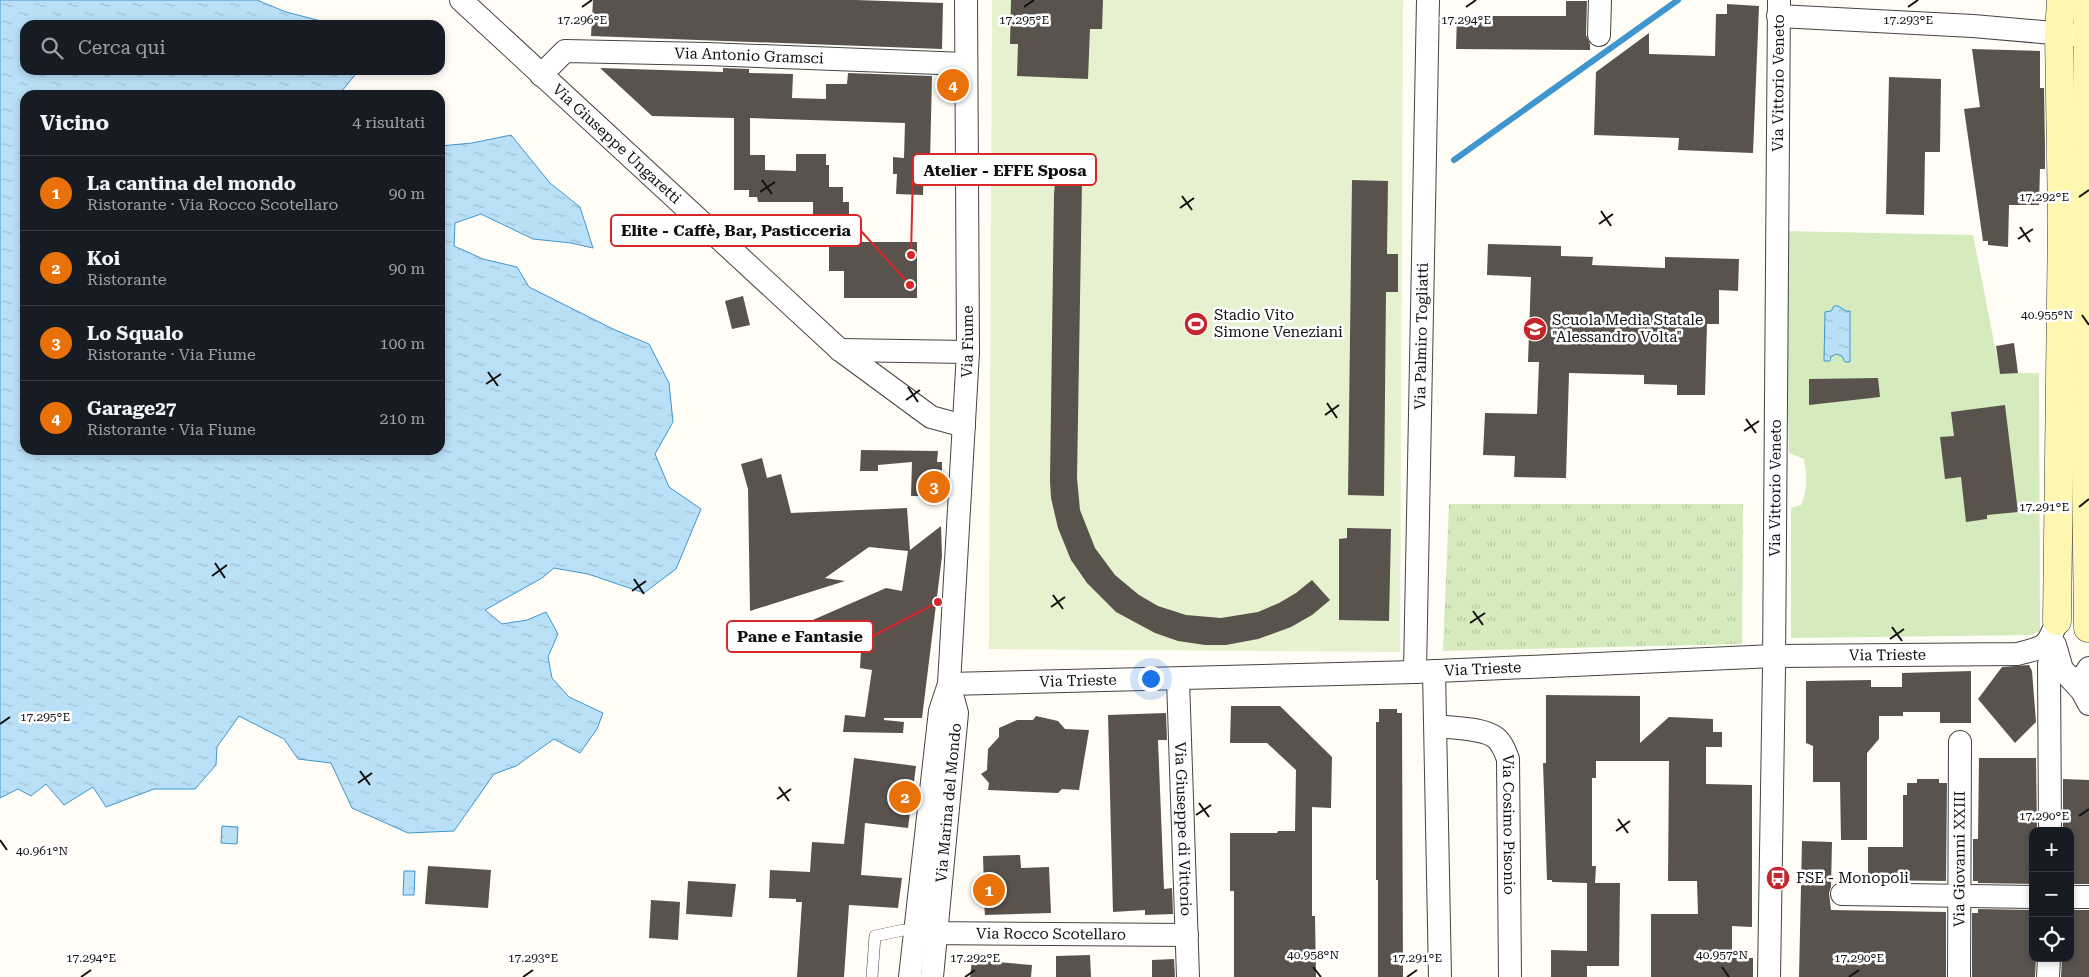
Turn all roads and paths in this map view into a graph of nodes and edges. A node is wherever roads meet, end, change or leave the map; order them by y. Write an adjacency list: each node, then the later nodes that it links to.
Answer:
1 (460, 0): 12 (street, Via Giuseppe Ungaretti)
2 (966, 0): 11 (street, Via Fiume)
3 (1428, 0): 23 (street, Via Palmiro Togliatti)
4 (1600, 0): 9 (street)
5 (2061, 0): 8 (street)
6 (2088, 0): 10 (street)
7 (1779, 8): 8 (street); 21 (street, Via Vittorio Veneto)
8 (2060, 34): 10 (street); 13 (street)
9 (1599, 35)
10 (2088, 36): 13 (street)
11 (965, 64): 12 (street, Via Antonio Gramsci); 15 (street, Via Fiume)
12 (541, 75): 14 (street, Via Giuseppe Ungaretti)
13 (2079, 218): 16 (street)
14 (840, 350): 15 (street); 17 (street, Via Giuseppe Ungaretti)
15 (968, 352): 17 (street, Via Fiume)
16 (2078, 387): 18 (street); 19 (street)
17 (964, 426): 25 (street, Via Fiume)
18 (2057, 621): 19 (street); 20 (street); 22 (street)
19 (2089, 631)
20 (2017, 654): 21 (street, Via Trieste); 22 (street)
21 (1774, 656): 23 (street, Via Trieste); 44 (street, Via Vittorio Veneto)
22 (2068, 670): 26 (street); 29 (street)
23 (1425, 672): 24 (street, Via Trieste); 27 (street)
24 (1178, 680): 25 (street, Via Trieste); 36 (street, Via Giuseppe di Vittorio)
25 (949, 684): 35 (street, Via Marina del Mondo)
26 (2089, 704)
27 (1436, 726): 42 (street); 43 (street, Via Cosimo Pisonio)
28 (1960, 742): 31 (street, Via Giovanni XXIII)
29 (2050, 827)
30 (1842, 894): 31 (street)
31 (1959, 896): 32 (street); 45 (street, Via Giovanni XXIII)
32 (2029, 897)
33 (2074, 897): 34 (street)
34 (2089, 897)
35 (925, 933): 36 (street, Via Rocco Scotellaro); 38 (lane); 39 (street, Via Marina del Mondo); 40 (street, Via Marina del Mondo)
36 (1187, 935): 41 (street, Via Giuseppe di Vittorio)
37 (2049, 962): 46 (street)
38 (872, 977)
39 (910, 977)
40 (932, 977)
41 (1188, 977)
42 (1440, 977)
43 (1510, 977)
44 (1769, 977)
45 (1959, 977)
46 (2048, 977)

